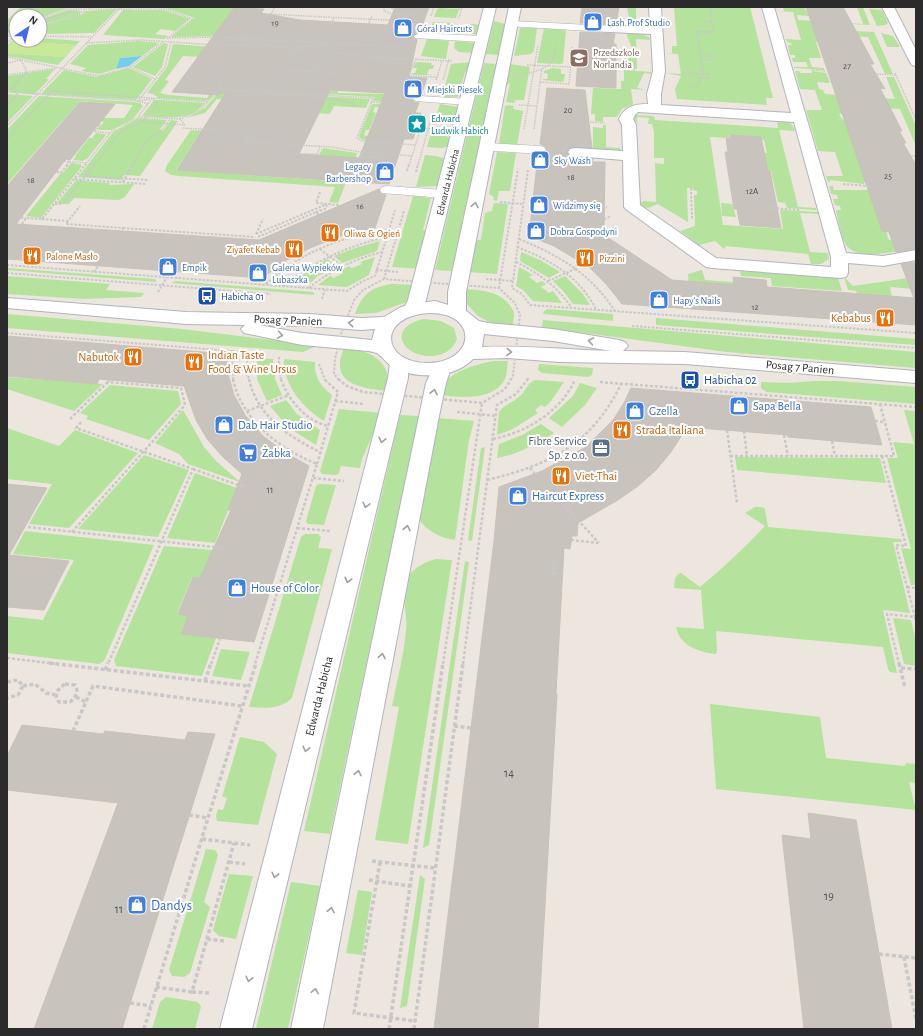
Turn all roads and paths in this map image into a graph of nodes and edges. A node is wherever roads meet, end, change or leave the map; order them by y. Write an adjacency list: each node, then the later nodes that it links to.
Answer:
1 (47, 7): 18 (path)
2 (87, 7): 14 (path)
3 (98, 7): 17 (path)
4 (121, 7): 15 (path)
5 (275, 7): 19 (path)
6 (384, 7): 22 (path)
7 (434, 7): 22 (path)
8 (490, 7): 46 (street, Edwarda Habicha)
9 (514, 7): 35 (street)
10 (655, 7): 40 (street)
11 (710, 7): 33 (path)
12 (768, 7): 115 (street)
13 (888, 7): 69 (street)
14 (80, 9): 16 (path); 18 (path); 20 (path)
15 (119, 9): 17 (path); 43 (path); 45 (path)
16 (85, 10): 17 (path); 30 (path)
17 (90, 10)
18 (54, 14): 20 (path); 23 (path)
19 (270, 14): 24 (path); 27 (path)
20 (57, 16): 25 (path)
21 (372, 16): 28 (path)
22 (431, 16): 31 (path)
23 (48, 17)
24 (319, 17): 26 (path); 29 (path)
25 (48, 18)
26 (334, 18): 28 (path); 34 (path)
27 (263, 20)
28 (371, 20): 31 (path); 36 (path)
29 (317, 21)
30 (48, 22)
31 (429, 22): 42 (path)
32 (704, 22): 33 (path)
33 (712, 22): 56 (path)
34 (331, 23)
35 (511, 24): 37 (lane); 91 (street)
36 (368, 25)
37 (558, 26): 38 (lane); 72 (path)
38 (574, 27): 39 (lane); 75 (path)
39 (590, 28): 40 (street)
40 (656, 32): 112 (street)
41 (48, 36): 43 (path)
42 (421, 36): 46 (lane); 52 (path)
43 (92, 37): 50 (path)
44 (226, 37): 45 (path); 49 (path); 51 (path); 53 (path)
45 (168, 38): 47 (path)
46 (482, 38): 107 (street, Edwarda Habicha)
47 (164, 41): 48 (path); 50 (path); 74 (path)
48 (171, 42): 51 (path); 89 (path)
49 (331, 43): 52 (path); 53 (path)
50 (86, 44): 76 (path)
51 (215, 45): 53 (path)
52 (420, 48): 63 (path)
53 (295, 49): 54 (path); 60 (path)
54 (330, 53): 61 (path); 80 (path)
55 (451, 54): 67 (path)
56 (700, 56): 57 (path); 66 (path)
57 (710, 56): 58 (path); 66 (path)
58 (717, 56)
59 (7, 57): 62 (path)
60 (286, 57)
61 (370, 57): 63 (path); 70 (path)
62 (12, 58): 64 (path); 68 (path)
63 (416, 59): 65 (path); 88 (path)
64 (21, 60): 68 (path); 73 (path); 78 (path)
65 (442, 60): 67 (path); 88 (path)
66 (701, 60): 83 (path)
67 (449, 61): 103 (path)
68 (7, 62)
69 (916, 62)
70 (408, 64)
71 (534, 65): 81 (path)
72 (548, 66): 75 (path); 77 (path)
73 (59, 67): 76 (path); 78 (path)
74 (130, 67): 76 (path); 89 (path)
75 (570, 67): 92 (path)
76 (63, 68): 98 (path)
77 (542, 69): 81 (path); 92 (path)
78 (27, 72): 85 (path); 96 (path)
79 (285, 72): 80 (path)
80 (311, 72): 82 (path); 86 (path)
81 (533, 72): 91 (path); 134 (path)
82 (335, 74)
83 (699, 74)
84 (877, 74): 87 (path)
85 (7, 75)
86 (309, 75)
87 (896, 75)
88 (437, 78): 103 (path)
89 (155, 79): 100 (path)
90 (219, 81): 94 (path)
91 (499, 82): 133 (street)
92 (540, 82): 134 (path)
93 (303, 86): 97 (path)
94 (218, 89): 97 (path); 105 (path)
95 (7, 92): 96 (path)
96 (18, 94): 98 (path); 109 (path)
97 (299, 94): 106 (path)
98 (37, 95): 99 (path); 121 (path)
99 (48, 96): 100 (path); 104 (path); 128 (path)
100 (141, 96): 101 (path); 104 (path)
101 (152, 98): 104 (path); 105 (path); 110 (path); 114 (path)
102 (224, 99): 111 (path)
103 (429, 100): 107 (lane); 124 (path); 156 (path)
104 (138, 101): 110 (path)
105 (208, 102): 117 (path)
106 (371, 102): 108 (path); 130 (path)
107 (467, 102): 158 (street, Edwarda Habicha)
108 (388, 103)
109 (7, 104)
110 (148, 104): 113 (path)
111 (355, 107)
112 (655, 109): 115 (street); 140 (street)
113 (138, 117): 114 (path); 127 (path)
114 (148, 117): 116 (path); 118 (path)
115 (800, 118): 170 (street)
116 (170, 119): 117 (path); 119 (path)
117 (180, 120): 119 (path)
118 (140, 122): 119 (path); 147 (path)
119 (166, 124): 150 (path)
120 (97, 125): 126 (path)
121 (7, 126)
122 (183, 128): 129 (path)
123 (416, 129): 124 (path)
124 (421, 129): 130 (path)
125 (90, 131): 126 (path)
126 (95, 132): 127 (path)
127 (110, 133): 145 (path)
128 (7, 140)
129 (246, 142): 131 (path); 132 (path)
130 (416, 145): 139 (path)
131 (234, 147)
132 (320, 147): 135 (path); 137 (path)
133 (486, 147): 134 (lane); 228 (street, one-way to 133)
134 (530, 150): 161 (path); 164 (path)
135 (362, 152): 138 (path); 138 (path)
136 (575, 152): 140 (street)
137 (294, 154)
138 (383, 154): 139 (path)
139 (412, 156): 156 (path)
140 (629, 156): 168 (street)
141 (909, 156): 142 (path)
142 (916, 156)
143 (62, 161): 144 (path)
144 (69, 162): 145 (path); 146 (path)
145 (87, 163): 148 (path)
146 (57, 172)
147 (85, 176): 149 (path); 150 (path)
148 (74, 179): 149 (path); 162 (path)
149 (82, 179): 152 (path); 162 (path)
150 (124, 179): 151 (path); 152 (path)
151 (148, 180)
152 (123, 182): 153 (path)
153 (146, 184)
154 (691, 188): 186 (path)
155 (387, 190): 156 (lane)
156 (406, 191): 158 (lane); 182 (path); 205 (path)
157 (320, 192): 163 (path)
158 (444, 194): 226 (street, Edwarda Habicha)
159 (575, 197): 168 (path)
160 (498, 202): 161 (path)
161 (512, 203): 164 (path); 211 (path)
162 (55, 204): 174 (path)
163 (327, 204): 165 (path); 169 (path); 185 (path)
164 (523, 204): 191 (path)
165 (339, 205)
166 (80, 206): 176 (path)
167 (766, 206): 170 (path)
168 (628, 208): 186 (street); 190 (path)
169 (316, 212): 171 (path); 188 (path)
170 (826, 212): 198 (street)
171 (319, 215)
172 (17, 217): 173 (path)
173 (26, 218): 174 (path); 177 (path)
174 (42, 219): 176 (path)
175 (264, 219): 185 (path)
176 (68, 221): 178 (path)
177 (22, 224)
178 (93, 226): 179 (path); 180 (path)
179 (123, 228): 181 (path); 183 (path)
180 (91, 229)
181 (158, 230): 184 (path); 187 (path)
182 (389, 230): 189 (path); 194 (path)
183 (121, 231)
184 (157, 233)
185 (256, 234): 187 (path)
186 (672, 234): 198 (street)
187 (255, 237): 188 (path)
188 (258, 237): 192 (path)
189 (387, 237): 195 (path); 196 (path)
190 (608, 238)
191 (519, 239): 193 (path); 203 (path)
192 (259, 240)
193 (518, 247): 199 (path); 208 (path)
194 (320, 249): 196 (path); 215 (path)
195 (382, 252): 202 (path); 204 (path)
196 (328, 255): 202 (path); 216 (path)
197 (916, 255): 198 (street)
198 (839, 257)
199 (516, 262): 212 (path); 213 (path)
200 (7, 265): 206 (path)
201 (98, 266): 206 (path)
202 (342, 266): 217 (path)
203 (577, 268): 208 (path); 227 (path)
204 (376, 270): 205 (path); 217 (path)
205 (386, 271): 222 (path)
206 (94, 272): 209 (path)
207 (7, 273): 214 (path)
208 (566, 273): 213 (path); 225 (path)
209 (167, 277): 214 (path); 215 (path)
210 (480, 278): 211 (path)
211 (500, 280): 212 (path); 229 (path)
212 (513, 281): 224 (path)
213 (548, 281): 224 (path)
214 (162, 285): 218 (path); 219 (path)
215 (265, 285): 216 (path)
216 (283, 286): 217 (path)
217 (309, 288)
218 (274, 294)
219 (156, 296)
220 (322, 298): 221 (path)
221 (330, 299)
222 (353, 301)
223 (7, 303): 230 (street, Posag 7 Panien)
224 (572, 307): 225 (path)
225 (596, 309): 227 (path)
226 (412, 310): 228 (street); 231 (street)
227 (615, 311): 235 (path)
228 (457, 313): 232 (street)
229 (520, 315)
230 (186, 318): 231 (street, Posag 7 Panien, one-way to 230); 238 (street, Posag 7 Panien, one-way to 238)
231 (389, 322): 238 (street)
232 (472, 325): 240 (street); 243 (street, Posag 7 Panien, one-way to 232)
233 (627, 326): 237 (path)
234 (7, 333): 259 (path)
235 (916, 333)
236 (338, 348): 252 (path)
237 (916, 348)
238 (384, 350): 245 (street)
239 (247, 352): 257 (path)
240 (470, 353): 243 (street, Posag 7 Panien, one-way to 243); 246 (street)
241 (279, 355): 253 (path)
242 (319, 358): 254 (path)
243 (685, 358): 248 (street, Posag 7 Panien)
244 (514, 362): 261 (path)
245 (399, 363): 246 (street); 349 (street, Edwarda Habicha, one-way to 349)
246 (442, 368): 350 (street, one-way to 246)
247 (529, 376): 262 (path)
248 (916, 377)
249 (575, 380): 271 (path)
250 (755, 389): 251 (path)
251 (756, 394): 256 (path); 281 (path)
252 (385, 395)
253 (289, 396): 257 (path); 267 (path)
254 (335, 401): 255 (path); 267 (path)
255 (367, 404)
256 (880, 404): 258 (path); 266 (path)
257 (261, 406): 259 (path); 274 (path)
258 (916, 407)
259 (248, 411): 280 (path)
260 (451, 412): 261 (path)
261 (480, 414): 262 (path); 330 (path)
262 (496, 416): 271 (path)
263 (70, 418): 273 (path)
264 (875, 421): 266 (path)
265 (81, 422): 273 (path)
266 (885, 422): 279 (path)
267 (328, 426): 274 (path)
268 (727, 430): 275 (path)
269 (744, 431): 276 (path)
270 (784, 434): 277 (path)
271 (493, 439): 285 (path)
272 (832, 441): 278 (path)
273 (143, 452): 282 (path); 293 (path)
274 (320, 452): 280 (path)
275 (730, 456): 276 (path); 288 (path)
276 (748, 456): 277 (path)
277 (788, 456): 278 (path)
278 (836, 456): 279 (path)
279 (882, 456): 299 (path)
280 (317, 464): 284 (path)
281 (530, 468): 283 (path); 285 (path)
282 (192, 469): 287 (path); 295 (path)
283 (536, 474)
284 (313, 478): 286 (path); 291 (path)
285 (487, 480): 318 (path)
286 (350, 482)
287 (246, 486)
288 (737, 503)
289 (564, 505): 294 (path)
290 (28, 527): 293 (path)
291 (297, 528): 292 (path); 311 (path)
292 (337, 531)
293 (72, 532): 295 (path)
294 (571, 540)
295 (162, 541): 296 (path); 307 (path)
296 (223, 548)
297 (554, 562): 298 (path)
298 (554, 576)
299 (907, 587): 300 (path); 301 (path)
300 (916, 588)
301 (915, 617): 302 (path); 305 (path)
302 (916, 622)
303 (220, 639): 308 (path)
304 (7, 658): 307 (path)
305 (901, 668): 306 (path); 312 (path)
306 (916, 669)
307 (105, 670): 308 (path)
308 (206, 681): 311 (path)
309 (7, 682): 310 (path)
310 (23, 686): 313 (path); 315 (path)
311 (248, 686): 317 (path)
312 (905, 688)
313 (55, 695): 314 (path); 314 (path)
314 (76, 696): 316 (path)
315 (7, 698)
316 (86, 702): 317 (path); 320 (path)
317 (242, 706): 322 (path)
318 (454, 726): 319 (path); 331 (path)
319 (471, 728)
320 (73, 731)
321 (189, 815): 322 (path)
322 (208, 818): 323 (path)
323 (202, 839): 324 (path); 341 (path)
324 (234, 843): 325 (path); 327 (path)
325 (257, 846)
326 (368, 860): 328 (path)
327 (229, 862): 329 (path); 335 (path)
328 (380, 862): 330 (path); 333 (path)
329 (249, 864)
330 (413, 866): 331 (path); 334 (path)
331 (435, 868): 347 (path)
332 (368, 880): 333 (path)
333 (376, 881): 334 (path); 345 (path)
334 (410, 886): 345 (path)
335 (207, 939): 336 (path); 342 (path)
336 (222, 949)
337 (879, 954): 338 (path)
338 (904, 957): 339 (path); 346 (path)
339 (916, 958)
340 (211, 986): 342 (path)
341 (156, 987): 342 (path); 344 (path)
342 (192, 992)
343 (130, 1003): 344 (path)
344 (151, 1006): 348 (path)
345 (390, 1018): 347 (path); 351 (path)
346 (916, 1019)
347 (415, 1021): 352 (path)
348 (144, 1029)
349 (236, 1029)
350 (307, 1029)
351 (388, 1029)
352 (414, 1029)

